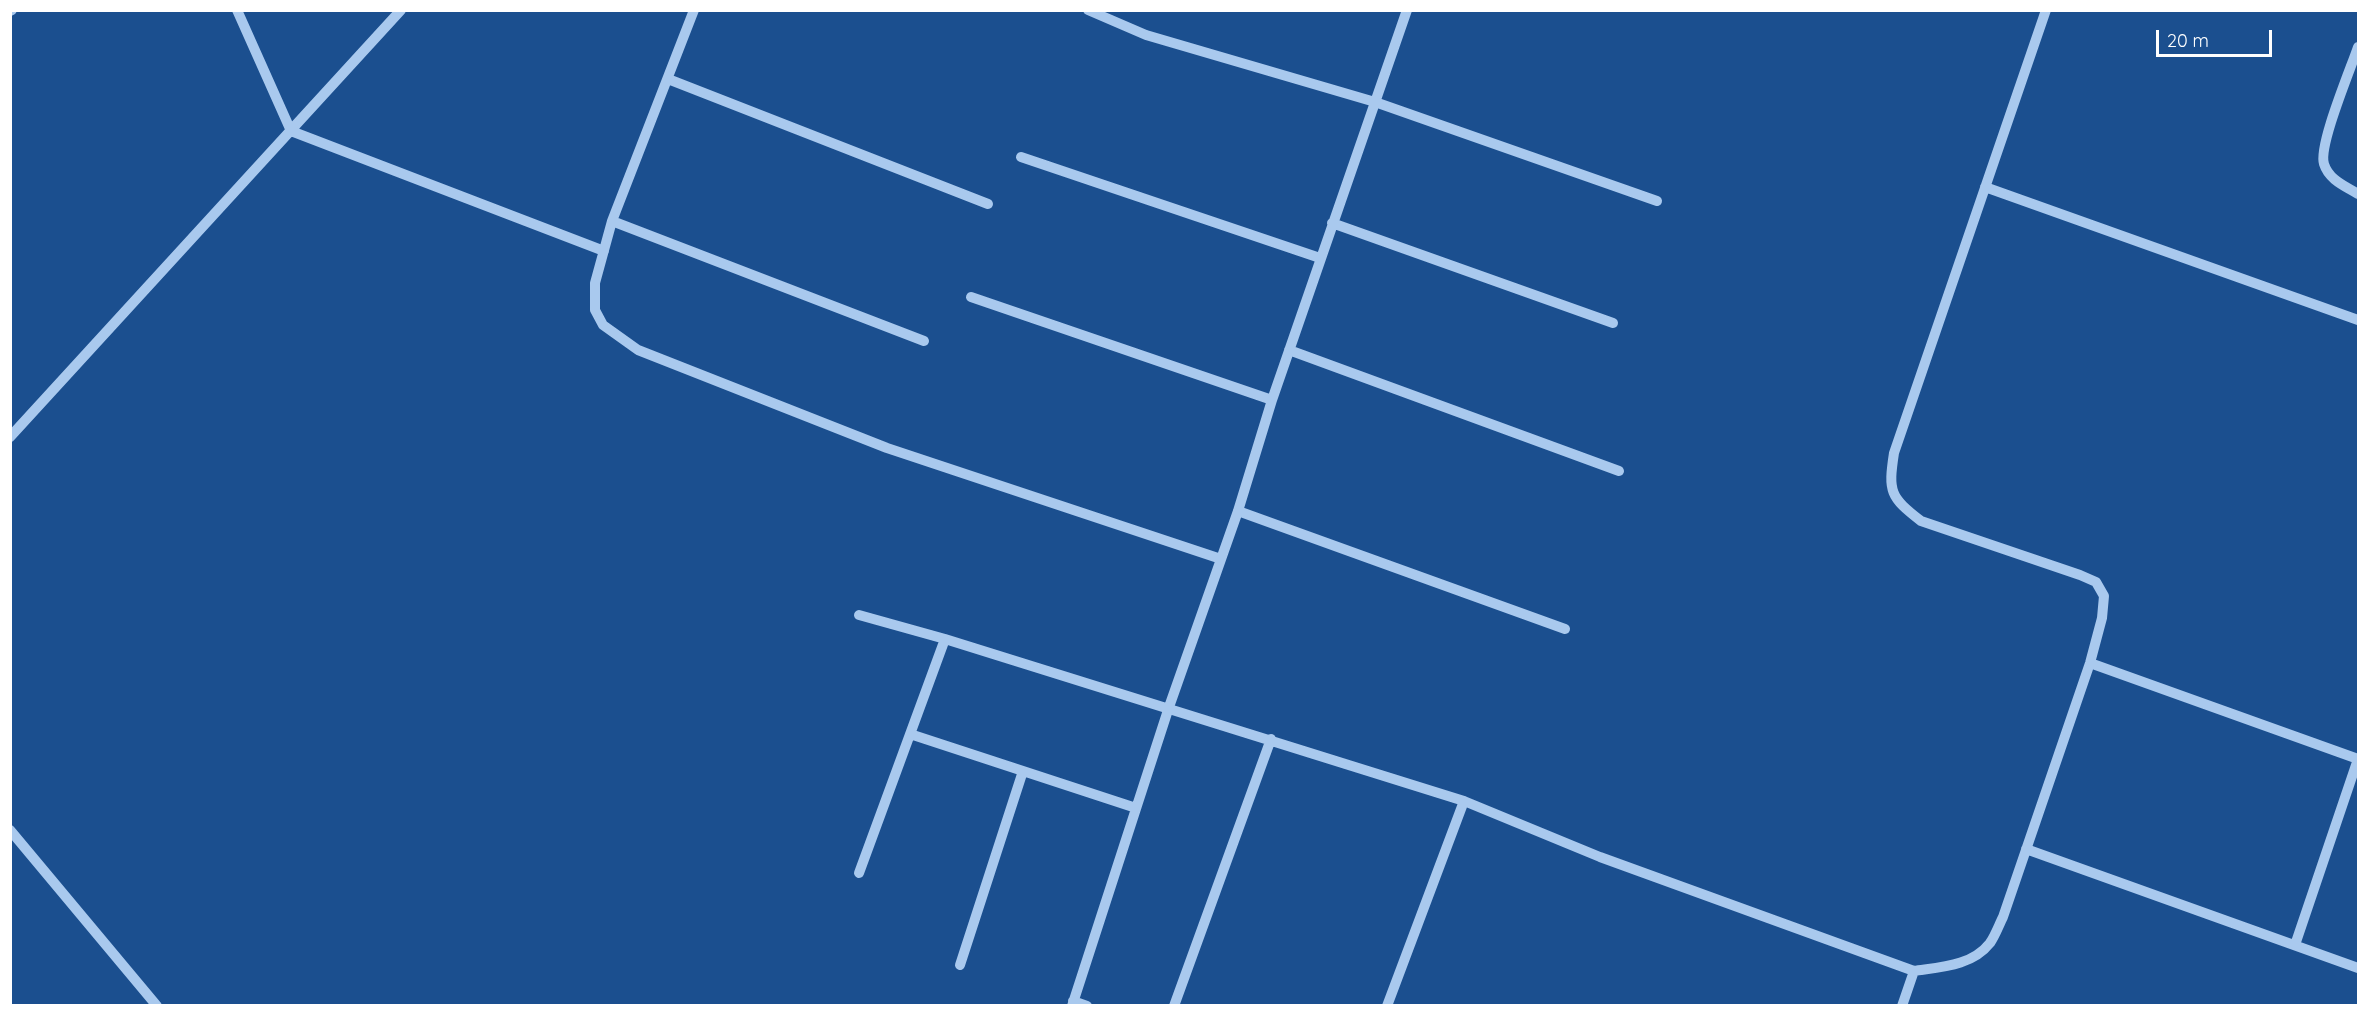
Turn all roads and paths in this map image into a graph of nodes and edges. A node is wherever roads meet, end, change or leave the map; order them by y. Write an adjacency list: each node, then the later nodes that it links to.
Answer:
1 (237, 10): 10 (street)
2 (401, 10): 10 (street)
3 (694, 10): 8 (street)
4 (1088, 10): 9 (street)
5 (1407, 10): 9 (street)
6 (2046, 10): 12 (street)
7 (2358, 47): 13 (street)
8 (668, 79): 15 (street); 16 (street)
9 (1375, 102): 14 (street); 17 (street)
10 (291, 131): 18 (street); 26 (street)
11 (1021, 158): 19 (street)
12 (1985, 187): 21 (street); 33 (street)
13 (2358, 194)
14 (1657, 201)
15 (988, 204)
16 (612, 221): 18 (street); 23 (street)
17 (1332, 223): 19 (street); 22 (street)
18 (604, 251): 29 (street)
19 (1320, 258): 24 (street)
20 (971, 297): 25 (street)
21 (2358, 320)
22 (1613, 323)
23 (924, 341)
24 (1289, 350): 25 (street); 27 (street)
25 (1272, 400): 28 (street)
26 (10, 437)
27 (1619, 471)
28 (1239, 511): 29 (street); 31 (street)
29 (1221, 559): 34 (street)
30 (859, 615): 32 (street)
31 (1565, 629)
32 (945, 639): 34 (street); 35 (street)
33 (2090, 663): 37 (street); 42 (street)
34 (1169, 707): 36 (street); 40 (street)
35 (910, 734): 38 (street); 43 (street)
36 (1271, 739): 39 (street); 51 (street)
37 (2358, 759): 44 (street)
38 (1023, 771): 40 (street); 45 (street)
39 (1464, 801): 47 (street); 52 (street)
40 (1136, 808): 48 (street)
41 (10, 830): 49 (street)
42 (2026, 849): 44 (street); 47 (street)
43 (860, 873)
44 (2295, 945): 46 (street)
45 (960, 965)
46 (2358, 968)
47 (1914, 970): 53 (street)
48 (1073, 1003): 50 (street)
49 (157, 1005)
50 (1087, 1005)
51 (1174, 1005)
52 (1387, 1005)
53 (1902, 1005)

